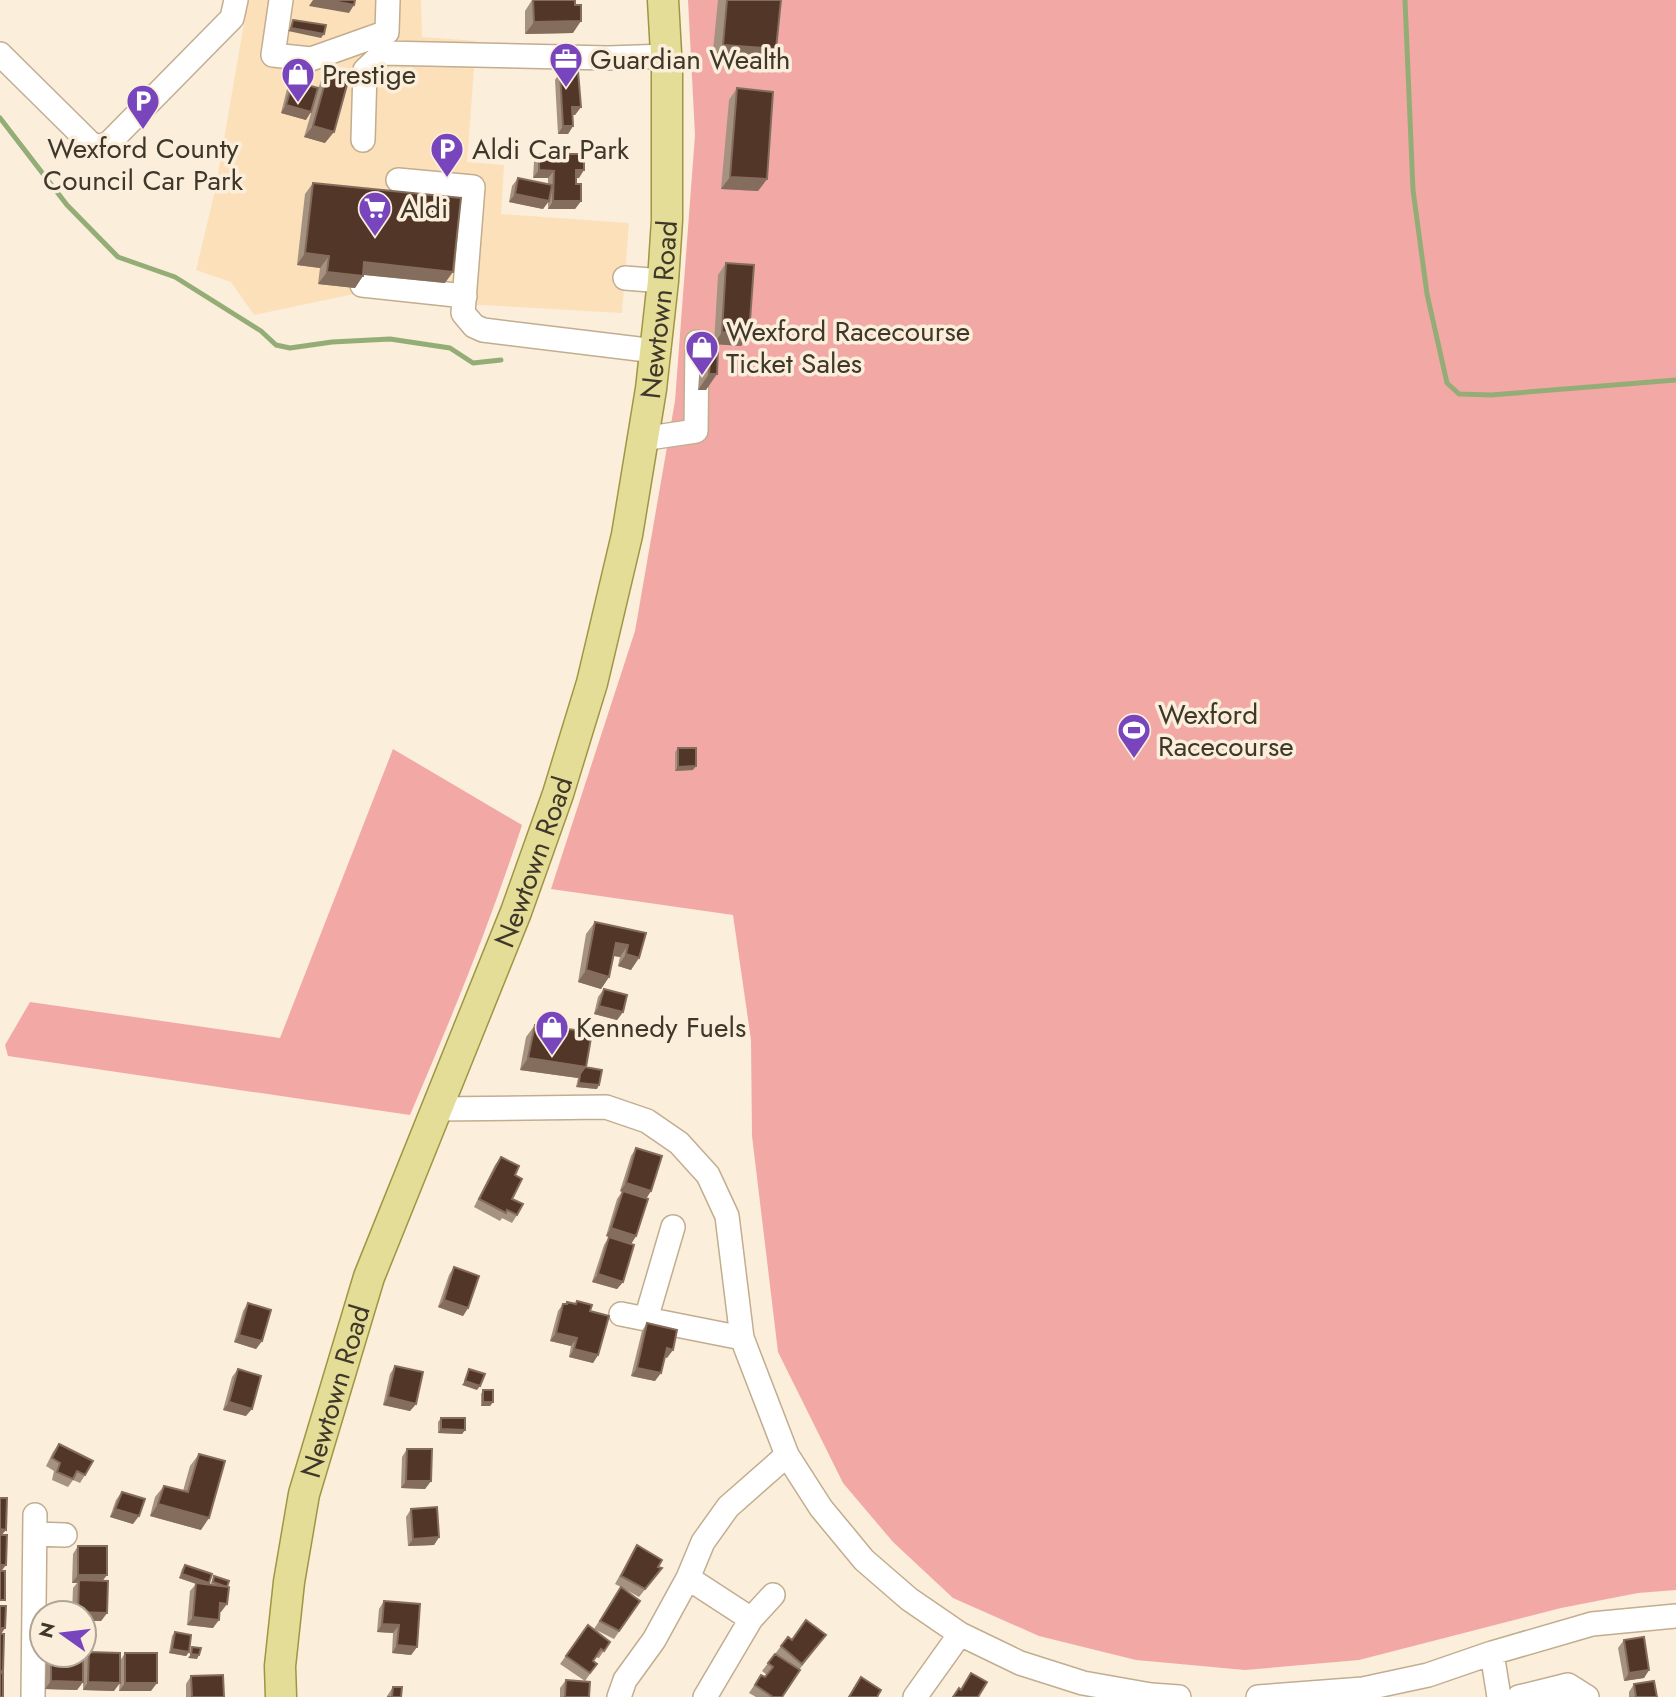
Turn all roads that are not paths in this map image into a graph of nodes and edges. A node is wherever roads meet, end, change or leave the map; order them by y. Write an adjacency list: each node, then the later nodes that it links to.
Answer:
1 (236, 0): 5 (street)
2 (281, 0): 3 (street)
3 (388, 0)
4 (663, 0): 6 (main road, Newtown Road)
5 (0, 54)
6 (667, 56): 7 (street); 10 (main road, Newtown Road)
7 (363, 140)
8 (398, 180): 12 (street)
9 (625, 278): 10 (street)
10 (663, 281): 14 (main road, Newtown Road)
11 (362, 285): 12 (street)
12 (465, 296): 14 (street)
13 (697, 342): 15 (street)
14 (655, 351): 15 (main road, Newtown Road)
15 (642, 439): 16 (main road, Newtown Road)
16 (438, 1109): 20 (street); 31 (main road, Newtown Road)
17 (673, 1227): 19 (street)
18 (621, 1314): 19 (street)
19 (646, 1320): 20 (street)
20 (742, 1338): 21 (street)
21 (787, 1455): 23 (street); 27 (street)
22 (65, 1535): 30 (street)
23 (688, 1578): 26 (street); 32 (street)
24 (773, 1595): 26 (street)
25 (1676, 1616): 28 (street)
26 (751, 1619): 33 (street)
27 (960, 1634): 29 (street); 34 (street)
28 (1492, 1653): 36 (street); 37 (street)
29 (1113, 1693): 35 (street)
30 (33, 1697)
31 (281, 1697)
32 (619, 1697)
33 (705, 1697)
34 (915, 1697)
35 (1179, 1697)
36 (1258, 1697)
37 (1499, 1697)
38 (1519, 1697): 39 (street)
39 (1587, 1697)

